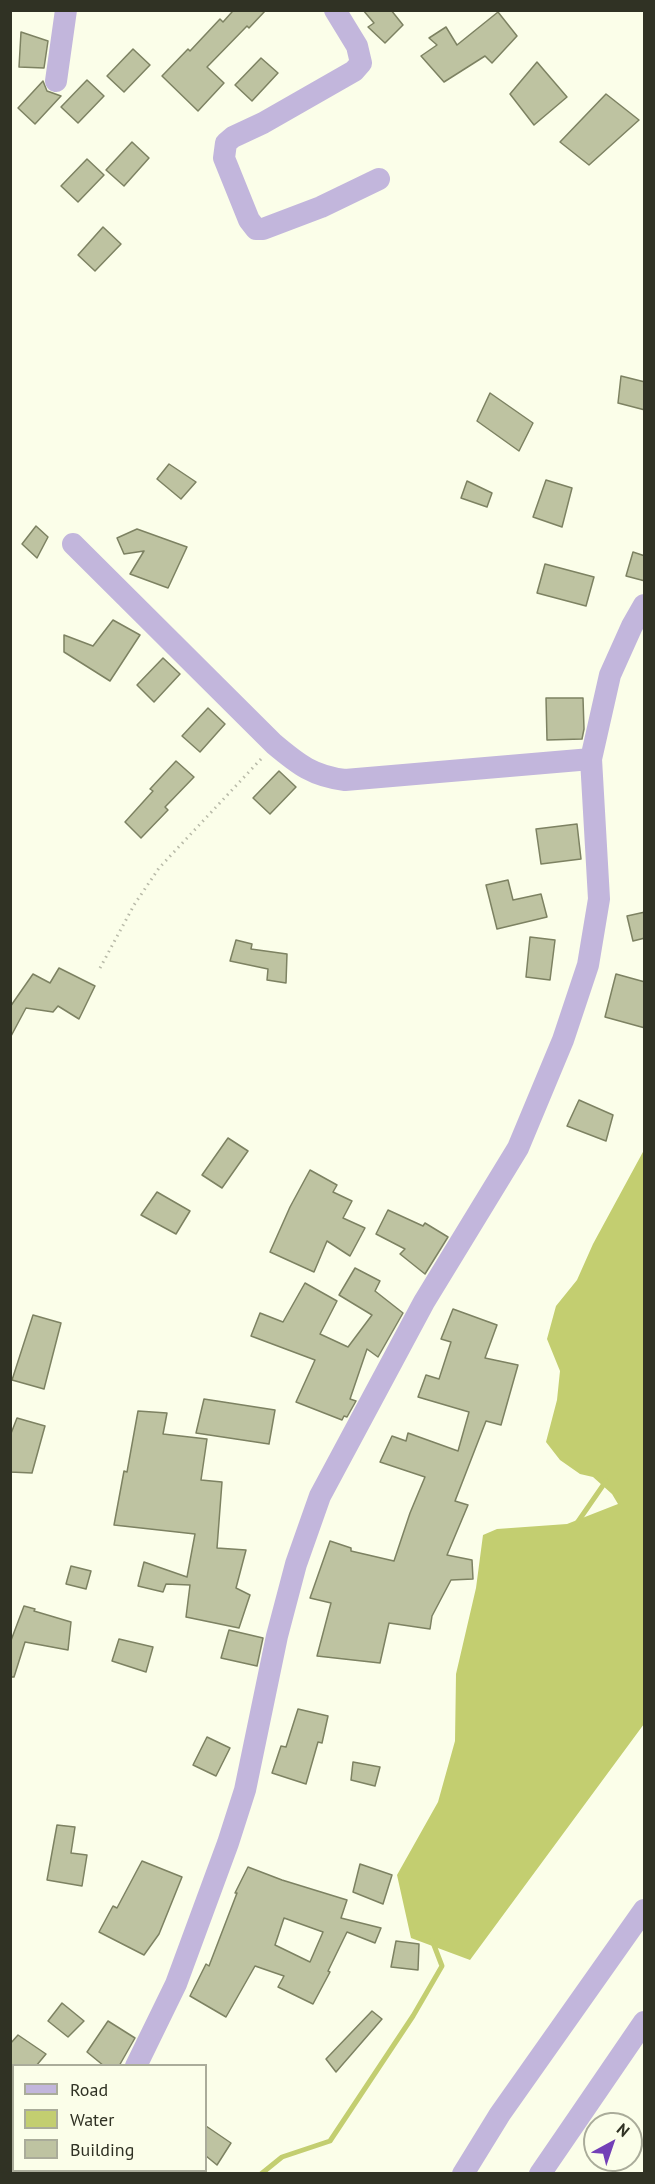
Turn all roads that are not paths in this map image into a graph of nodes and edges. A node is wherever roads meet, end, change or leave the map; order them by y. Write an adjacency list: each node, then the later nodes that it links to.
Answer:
1 (66, 10): 3 (street)
2 (335, 10): 4 (street)
3 (56, 81)
4 (379, 179)
5 (73, 544): 7 (street)
6 (645, 605): 7 (street)
7 (591, 759): 10 (street)
8 (645, 1910): 11 (street)
9 (645, 2022): 12 (street)
10 (137, 2064)
11 (463, 2174)
12 (540, 2174)

